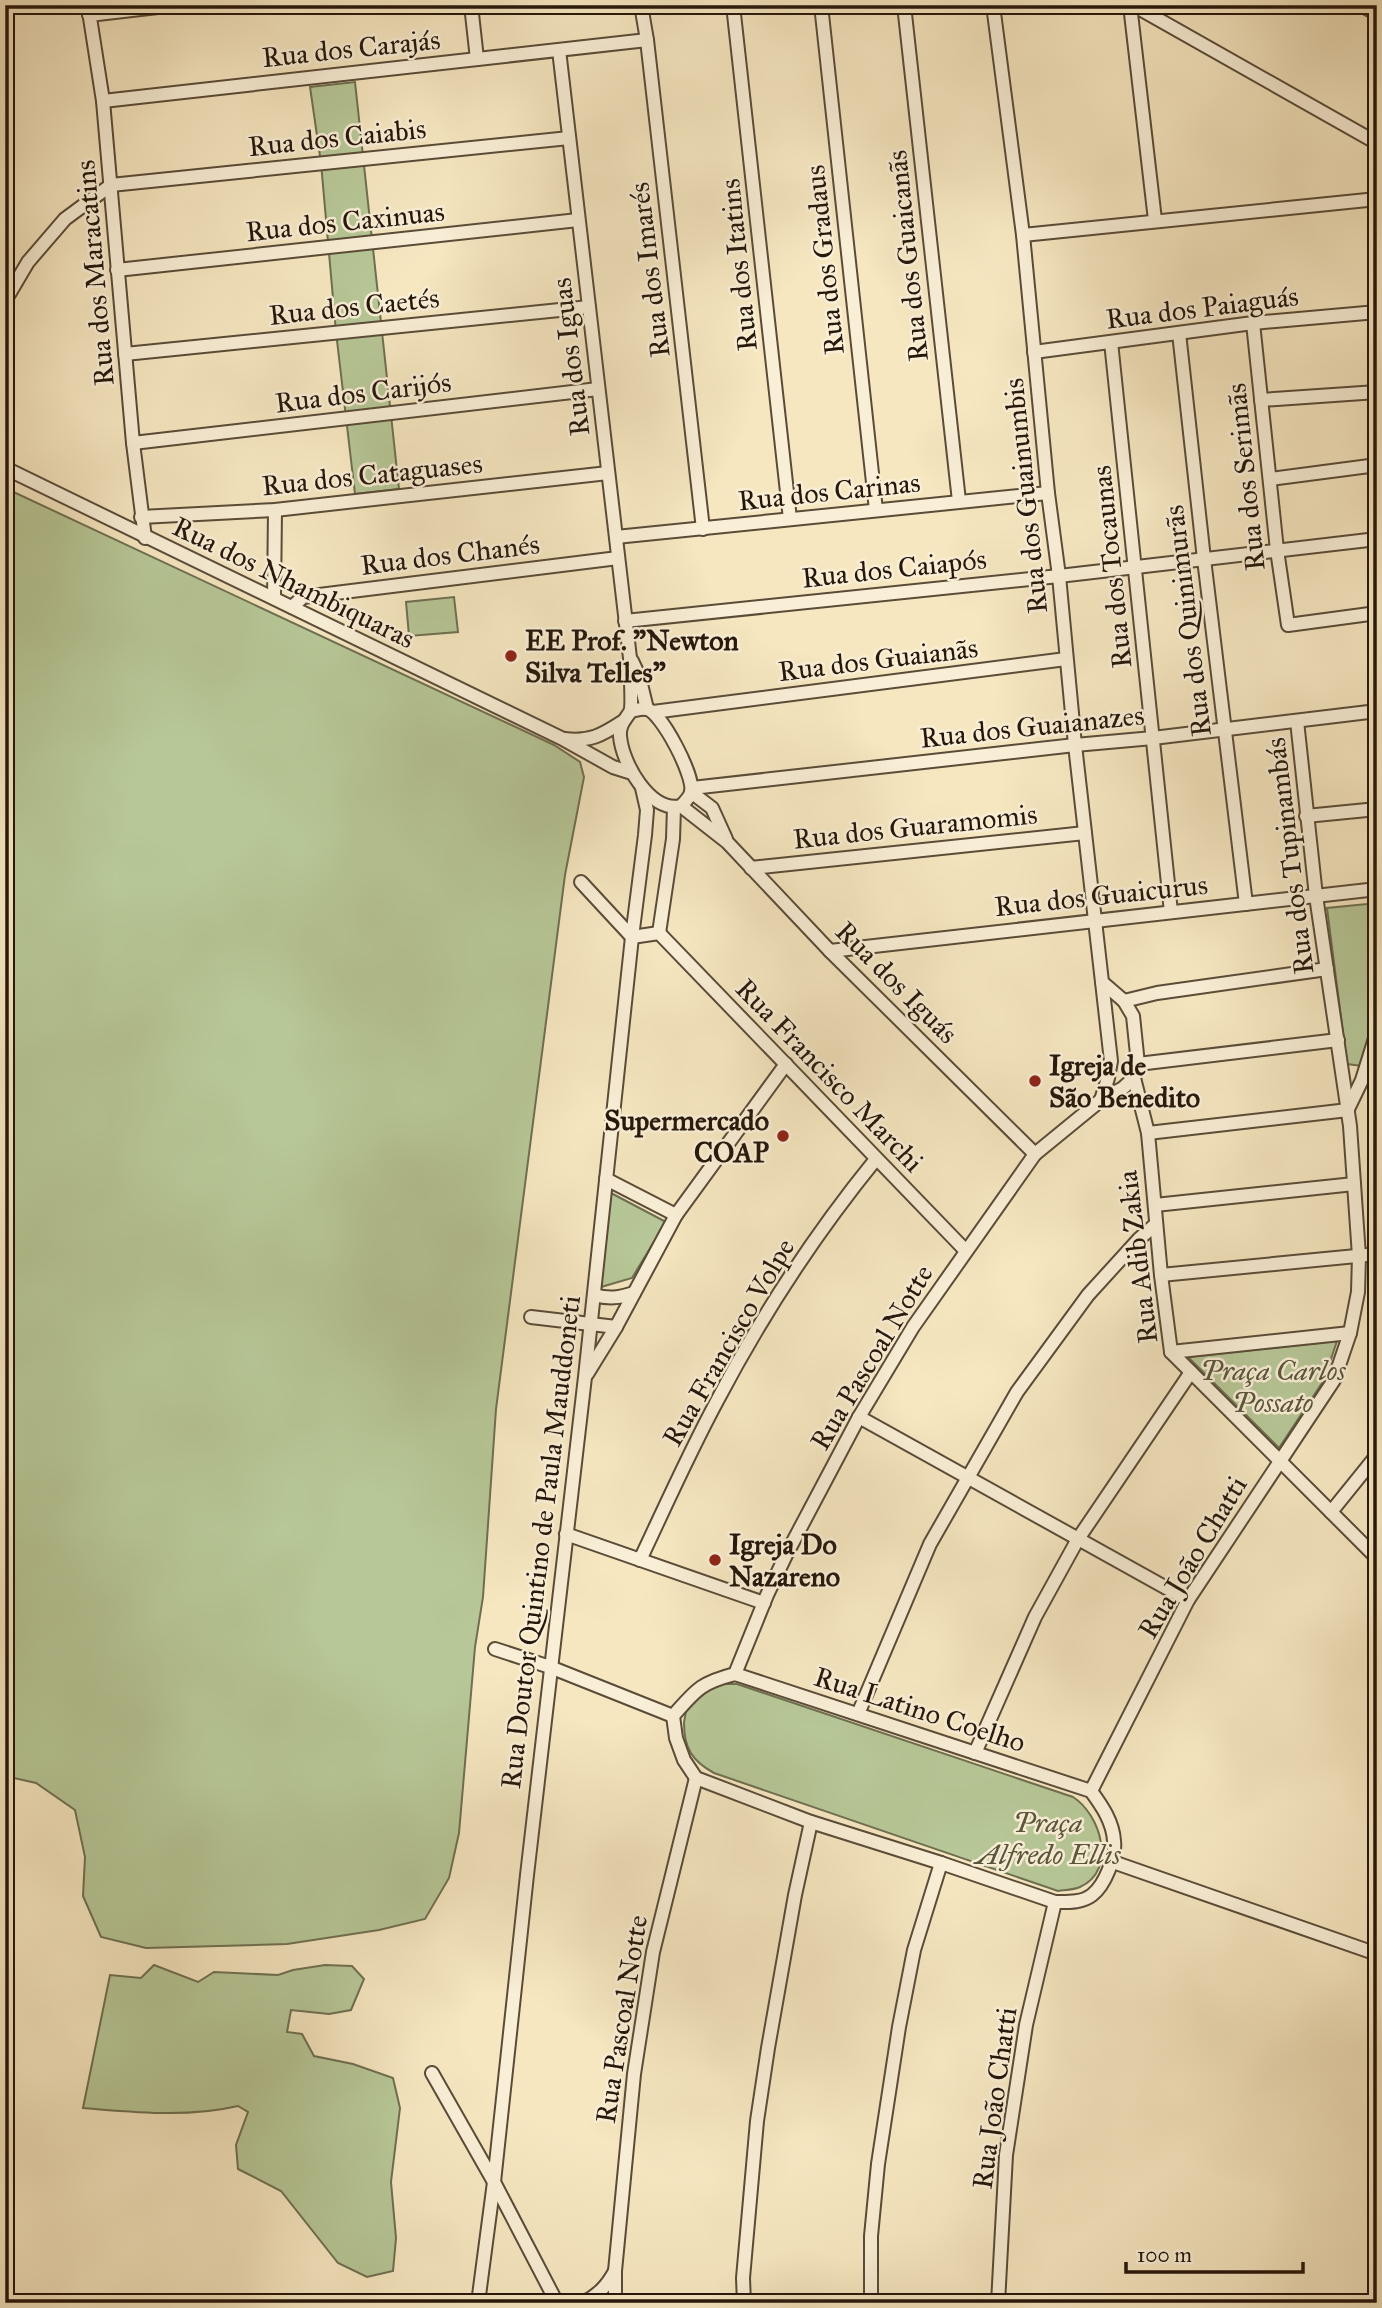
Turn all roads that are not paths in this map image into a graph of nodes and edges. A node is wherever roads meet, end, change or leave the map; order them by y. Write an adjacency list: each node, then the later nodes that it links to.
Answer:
1 (175, 5): 10 (street)
2 (471, 5): 14 (street)
3 (641, 5): 12 (street, Rua dos Imarés)
4 (733, 5): 45 (street, Rua dos Itatins)
5 (821, 5): 43 (street, Rua dos Gradaus)
6 (904, 5): 41 (street, Rua dos Guaicanãs)
7 (993, 5): 22 (street, Rua dos Guainumbis)
8 (1131, 5): 17 (street); 21 (street)
9 (1361, 5): 11 (street)
10 (89, 10): 15 (street, Rua dos Maracatins)
11 (1377, 14)
12 (647, 40): 13 (street, Rua dos Carajás); 46 (street, Rua dos Imarés)
13 (559, 50): 14 (street, Rua dos Carajás); 16 (street, Rua dos Iguas)
14 (477, 59): 15 (street, Rua dos Carajás)
15 (103, 101): 18 (street, Rua dos Maracatins)
16 (569, 138): 18 (street, Rua dos Caiabis); 20 (street, Rua dos Iguas)
17 (1377, 143)
18 (111, 185): 23 (street, Rua dos Maracatins); 24 (street)
19 (1377, 199): 21 (street)
20 (579, 220): 23 (street, Rua dos Caxinuas); 25 (street, Rua dos Iguas)
21 (1155, 220): 22 (street)
22 (1023, 235): 30 (street, Rua dos Guainumbis)
23 (117, 270): 31 (street, Rua dos Maracatins)
24 (5, 301)
25 (589, 307): 31 (street, Rua dos Caetés); 32 (street, Rua dos Iguas)
26 (1377, 312): 27 (street, Rua dos Paiaguás)
27 (1253, 323): 28 (street, Rua dos Paiaguás); 34 (street, Rua dos Serimãs)
28 (1179, 333): 29 (street, Rua dos Paiaguás); 52 (street, Rua dos Quinimurãs)
29 (1111, 342): 30 (street, Rua dos Paiaguás); 53 (street, Rua dos Tocaunas)
30 (1034, 352): 40 (street, Rua dos Guainumbis)
31 (125, 354): 35 (street, Rua dos Maracatins)
32 (598, 389): 35 (street, Rua dos Carijós); 38 (street, Rua dos Iguas)
33 (1377, 392): 34 (street)
34 (1261, 400): 39 (street, Rua dos Serimãs)
35 (133, 443): 44 (street, Rua dos Maracatins)
36 (1377, 465): 39 (street)
37 (5, 468): 47 (street, Rua dos Nhambiquaras)
38 (608, 473): 42 (street, Rua dos Cataguases); 48 (street, Rua dos Iguas)
39 (1270, 479): 50 (street, Rua dos Serimãs)
40 (1048, 493): 41 (street, Rua dos Carinas); 54 (street, Rua dos Guainumbis)
41 (959, 501): 43 (street, Rua dos Carinas)
42 (275, 510): 44 (street, Rua dos Cataguases); 55 (street)
43 (876, 510): 45 (street, Rua dos Carinas)
44 (141, 517): 47 (street, Rua dos Maracatins)
45 (790, 519): 46 (street, Rua dos Carinas)
46 (703, 529): 48 (street, Rua dos Carinas)
47 (145, 537): 55 (street, Rua dos Nhambiquaras)
48 (616, 537): 51 (street, Rua dos Iguas)
49 (1377, 540): 50 (street, Rua dos Caiapós)
50 (1277, 551): 52 (street, Rua dos Caiapós); 57 (street, Rua dos Serimãs)
51 (618, 558): 56 (street, Rua dos Chanés); 58 (street, Rua dos Iguas)
52 (1204, 559): 53 (street, Rua dos Caiapós); 66 (street, Rua dos Quinimurãs)
53 (1135, 566): 54 (street, Rua dos Caiapós); 68 (street, Rua dos Tocaunas)
54 (1059, 576): 58 (street, Rua dos Caiapós); 60 (street, Rua dos Guainumbis)
55 (274, 598): 56 (street, Rua dos Nhambiquaras)
56 (292, 607): 67 (street, Rua dos Nhambiquaras)
57 (1377, 613)
58 (625, 621): 59 (street, Rua dos Iguas)
59 (630, 658): 61 (street, Rua dos Iguas); 62 (street, Rua dos Iguas)
60 (1066, 659): 62 (street, Rua dos Guaianãs); 69 (street, Rua dos Guainumbis)
61 (631, 711): 62 (street); 65 (street)
62 (650, 711): 72 (street, Rua dos Iguas)
63 (1377, 711): 64 (street, Rua dos Guaianazes)
64 (1297, 721): 66 (street, Rua dos Guaianazes); 75 (street, Rua dos Tupinambás)
65 (622, 722): 67 (street, Rua dos Nhambiquaras); 70 (street)
66 (1224, 730): 68 (street, Rua dos Guaianazes); 82 (street, Rua dos Quinimurãs)
67 (561, 738): 70 (street, Rua dos Nhambiquaras)
68 (1153, 738): 69 (street, Rua dos Guaianazes); 83 (street, Rua dos Tocaunas)
69 (1075, 745): 72 (street, Rua dos Guaianazes); 76 (street, Rua dos Guainumbis)
70 (632, 772): 71 (street)
71 (642, 788): 73 (street); 86 (street, Rua Doutor Quintino de Paula Mauddoneti)
72 (691, 790): 73 (street); 77 (street, Rua dos Iguás)
73 (678, 806): 77 (street, Rua dos Iguás); 85 (street)
74 (1377, 809): 75 (street)
75 (1306, 816): 81 (street, Rua dos Tupinambás)
76 (1085, 833): 78 (street, Rua dos Guaramomis); 84 (street, Rua dos Guainumbis)
77 (727, 842): 78 (street, Rua dos Iguás)
78 (751, 868): 87 (street, Rua dos Iguás)
79 (581, 882): 86 (street)
80 (1377, 889): 81 (street, Rua dos Guaicurus)
81 (1316, 896): 82 (street, Rua dos Guaicurus); 88 (street, Rua dos Tupinambás)
82 (1246, 904): 83 (street, Rua dos Guaicurus)
83 (1171, 912): 84 (street, Rua dos Guaicurus)
84 (1096, 920): 87 (street, Rua dos Guaicurus); 89 (street, Rua dos Guainumbis)
85 (659, 933): 86 (street); 93 (street, Rua Francisco Marchi)
86 (632, 937): 101 (street, Rua Doutor Quintino de Paula Mauddoneti)
87 (830, 951): 99 (street, Rua dos Iguás)
88 (1327, 969): 90 (street); 92 (street, Rua dos Tupinambás)
89 (1102, 982): 90 (street); 96 (street, Rua dos Guainumbis)
90 (1124, 1001): 94 (street)
91 (1377, 1032): 97 (street, Rua dos Tupinambás)
92 (1338, 1040): 94 (street); 97 (street, Rua dos Tupinambás)
93 (786, 1064): 100 (street, Rua Francisco Marchi); 104 (street)
94 (1138, 1064): 95 (street)
95 (1135, 1078): 96 (street); 98 (street, Rua Adib Zakia)
96 (1101, 1100): 99 (street, Rua Pascoal Notte)
97 (1348, 1110): 98 (street); 102 (street, Rua dos Tupinambás)
98 (1148, 1133): 103 (street, Rua Adib Zakia)
99 (1035, 1154): 106 (street, Rua Pascoal Notte)
100 (876, 1159): 106 (street, Rua Francisco Marchi); 127 (street, Rua Francisco Volpe)
101 (606, 1179): 104 (street); 111 (street, Rua Doutor Quintino de Paula Mauddoneti)
102 (1354, 1184): 103 (street); 108 (street, Rua dos Tupinambás)
103 (1155, 1205): 105 (street, Rua Adib Zakia)
104 (676, 1215): 110 (street)
105 (1156, 1224): 109 (street, Rua Adib Zakia); 122 (street)
106 (965, 1251): 119 (street, Rua Pascoal Notte)
107 (1377, 1254): 108 (street)
108 (1359, 1256): 109 (street); 115 (street, Rua dos Tupinambás)
109 (1161, 1275): 116 (street, Rua Adib Zakia)
110 (634, 1293): 111 (street); 114 (street)
111 (594, 1295): 113 (street, Rua Doutor Quintino de Paula Mauddoneti)
112 (531, 1317): 113 (street)
113 (590, 1323): 114 (street); 118 (street, Rua Doutor Quintino de Paula Mauddoneti)
114 (617, 1327): 118 (street)
115 (1350, 1333): 116 (street); 121 (street, Rua dos Tupinambás)
116 (1171, 1352): 117 (street, Rua Adib Zakia)
117 (1191, 1372): 121 (street, Rua Adib Zakia); 125 (street)
118 (585, 1377): 124 (street, Rua Doutor Quintino de Paula Mauddoneti)
119 (859, 1417): 122 (street); 129 (street, Rua Pascoal Notte)
120 (1377, 1455): 123 (street)
121 (1280, 1461): 123 (street, Rua Adib Zakia); 128 (street, Rua João Chatti)
122 (968, 1478): 125 (street); 133 (street)
123 (1331, 1512): 126 (street, Rua Adib Zakia)
124 (566, 1534): 127 (street); 131 (street, Rua Doutor Quintino de Paula Mauddoneti)
125 (1078, 1539): 128 (street); 135 (street)
126 (1377, 1558)
127 (639, 1560): 129 (street)
128 (1188, 1600): 137 (street, Rua João Chatti)
129 (764, 1603): 132 (street, Rua Pascoal Notte)
130 (495, 1649): 131 (street)
131 (550, 1668): 134 (street); 144 (street, Rua Doutor Quintino de Paula Mauddoneti)
132 (735, 1674): 133 (street, Rua Latino Coelho); 134 (street)
133 (858, 1714): 135 (street, Rua Latino Coelho)
134 (673, 1716): 136 (street)
135 (975, 1753): 137 (street, Rua Latino Coelho)
136 (696, 1778): 138 (street); 145 (street, Rua Pascoal Notte)
137 (1091, 1791): 139 (street)
138 (811, 1822): 140 (street); 150 (street)
139 (1113, 1862): 141 (street); 142 (street)
140 (941, 1863): 141 (street); 151 (street)
141 (1055, 1902): 152 (street, Rua João Chatti)
142 (1377, 1954)
143 (432, 2073): 144 (street)
144 (494, 2182): 146 (street, Rua Doutor Quintino de Paula Mauddoneti); 147 (street)
145 (615, 2271): 148 (street); 149 (street, Rua Pascoal Notte)
146 (478, 2303)
147 (556, 2303)
148 (583, 2303)
149 (615, 2303)
150 (744, 2303)
151 (871, 2303)
152 (998, 2303)

